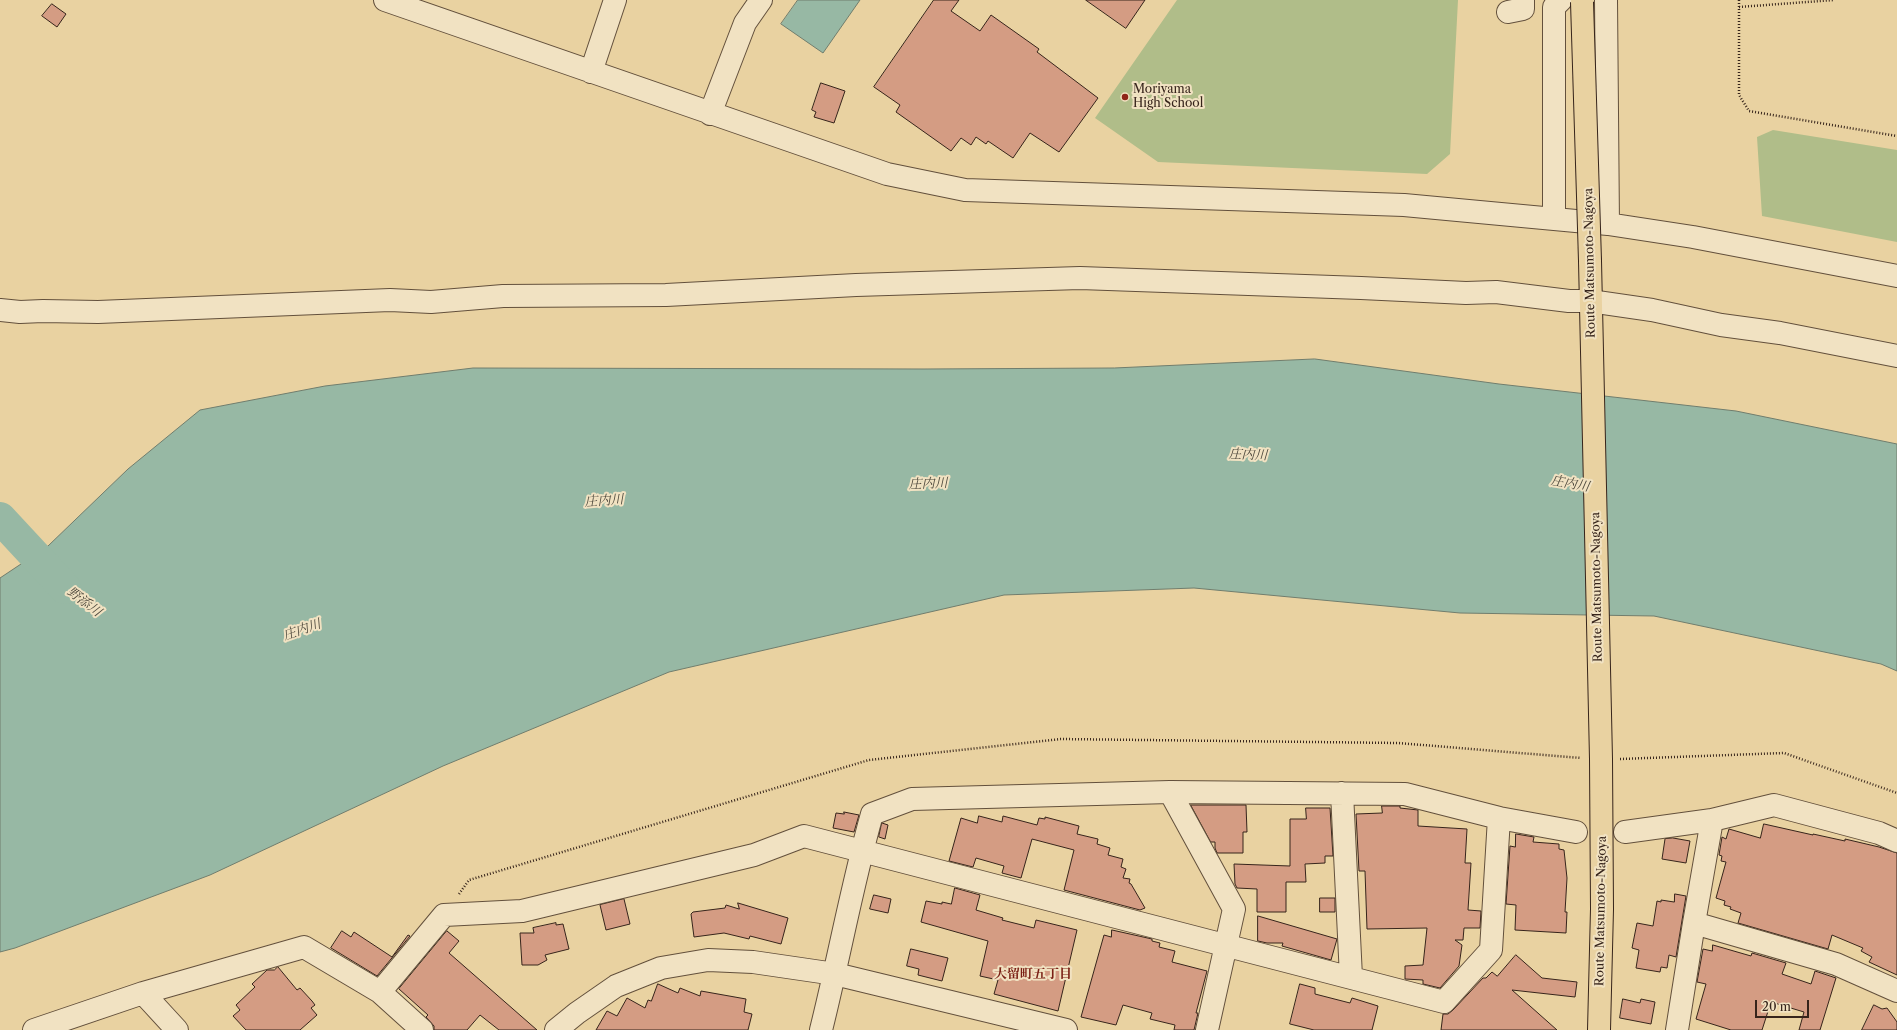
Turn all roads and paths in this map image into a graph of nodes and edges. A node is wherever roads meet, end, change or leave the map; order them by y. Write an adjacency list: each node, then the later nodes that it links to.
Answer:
1 (385, 0): 10 (street)
2 (615, 0): 10 (street)
3 (761, 0): 11 (street)
4 (1561, 0): 13 (street)
5 (1606, 0): 14 (street)
6 (1738, 0): 9 (path)
7 (1834, 0): 9 (path)
8 (1582, 1): 16 (main road, Route Matsumoto-Nagoya, bridge)
9 (1739, 7): 12 (path)
10 (591, 72): 11 (street)
11 (710, 114): 13 (street)
12 (1897, 136)
13 (1554, 219): 14 (street)
14 (1608, 224): 15 (street)
15 (1897, 276)
16 (1590, 301): 17 (street); 18 (street); 41 (main road, Route Matsumoto-Nagoya)
17 (0, 310)
18 (1897, 356)
19 (1170, 792): 20 (street); 26 (street); 28 (street)
20 (1342, 793): 21 (street); 30 (street)
21 (1499, 818): 23 (street); 30 (street)
22 (1712, 820): 24 (street); 25 (street); 27 (street)
23 (1576, 832)
24 (1625, 832)
25 (1897, 842)
26 (862, 852): 28 (street); 29 (street); 32 (street)
27 (1694, 923): 31 (street); 42 (street)
28 (1227, 946): 30 (street); 40 (street)
29 (835, 974): 37 (street); 38 (street); 39 (street)
30 (1351, 977)
31 (1897, 991)
32 (380, 992): 33 (street); 36 (street)
33 (144, 993): 34 (street); 35 (street)
34 (34, 1030)
35 (177, 1030)
36 (422, 1030)
37 (556, 1030)
38 (820, 1030)
39 (1066, 1030)
40 (1207, 1030)
41 (1599, 1030)
42 (1677, 1030)

